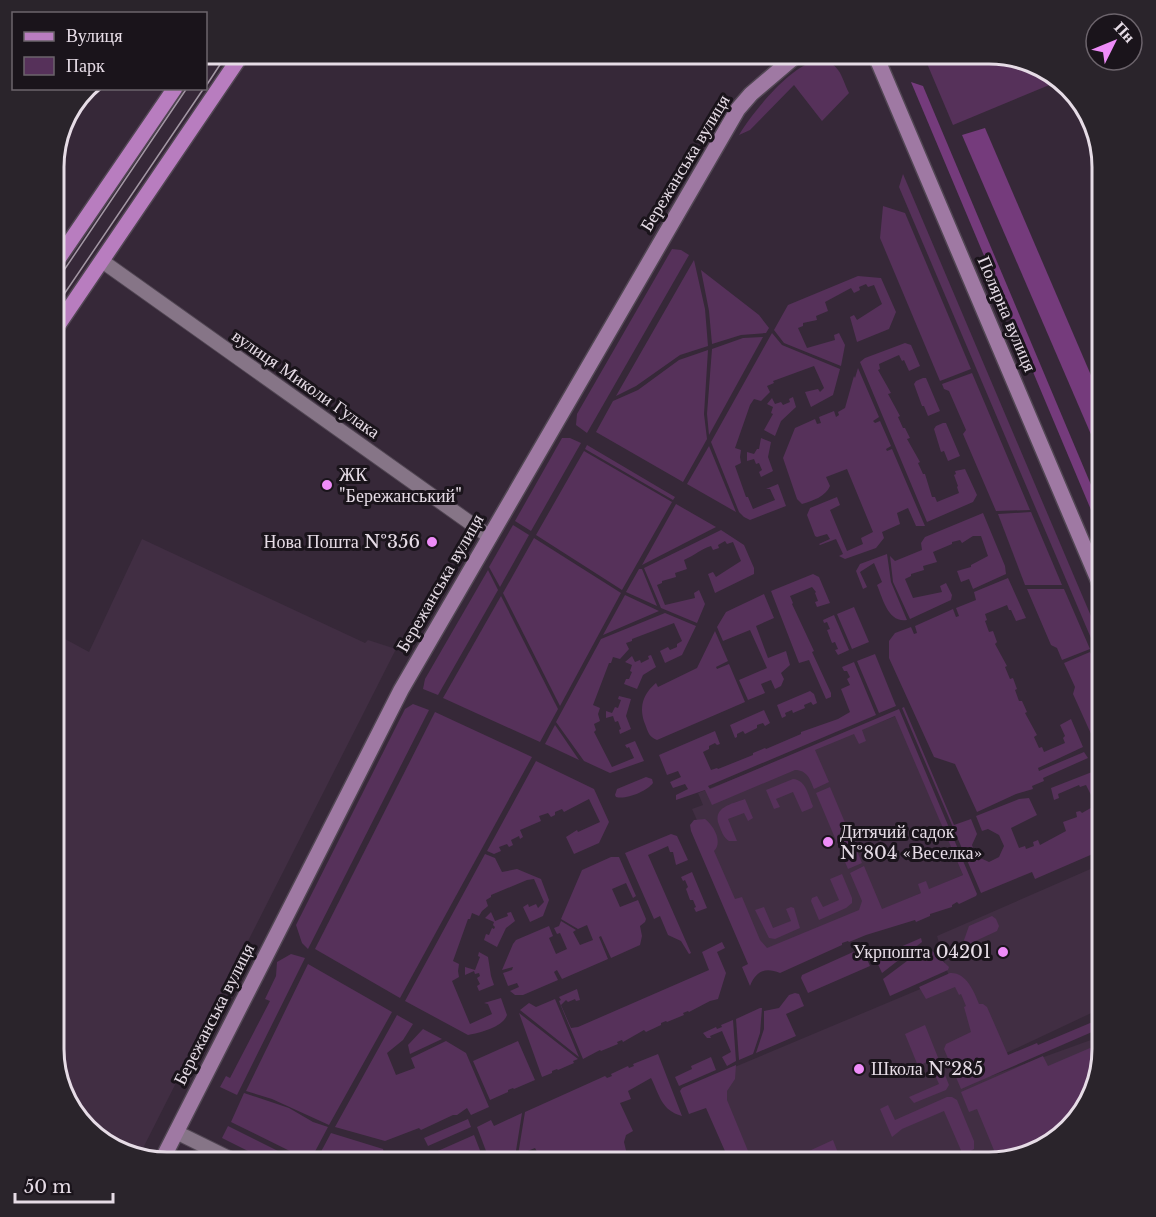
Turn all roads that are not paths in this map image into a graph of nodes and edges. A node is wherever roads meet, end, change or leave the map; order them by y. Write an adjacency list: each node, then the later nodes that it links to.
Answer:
1 (235, 64): 6 (main road)
2 (785, 65): 8 (street, Бережанська вулиця)
3 (880, 65): 9 (street, Полярна вулиця)
4 (174, 90): 5 (main road)
5 (65, 249)
6 (102, 261): 7 (main road); 8 (street, вулиця Миколи Гулака)
7 (65, 315)
8 (490, 537): 10 (street, Бережанська вулиця)
9 (1092, 565)
10 (176, 1132): 11 (street, Бережанська вулиця); 12 (street)
11 (166, 1152)
12 (217, 1152)

